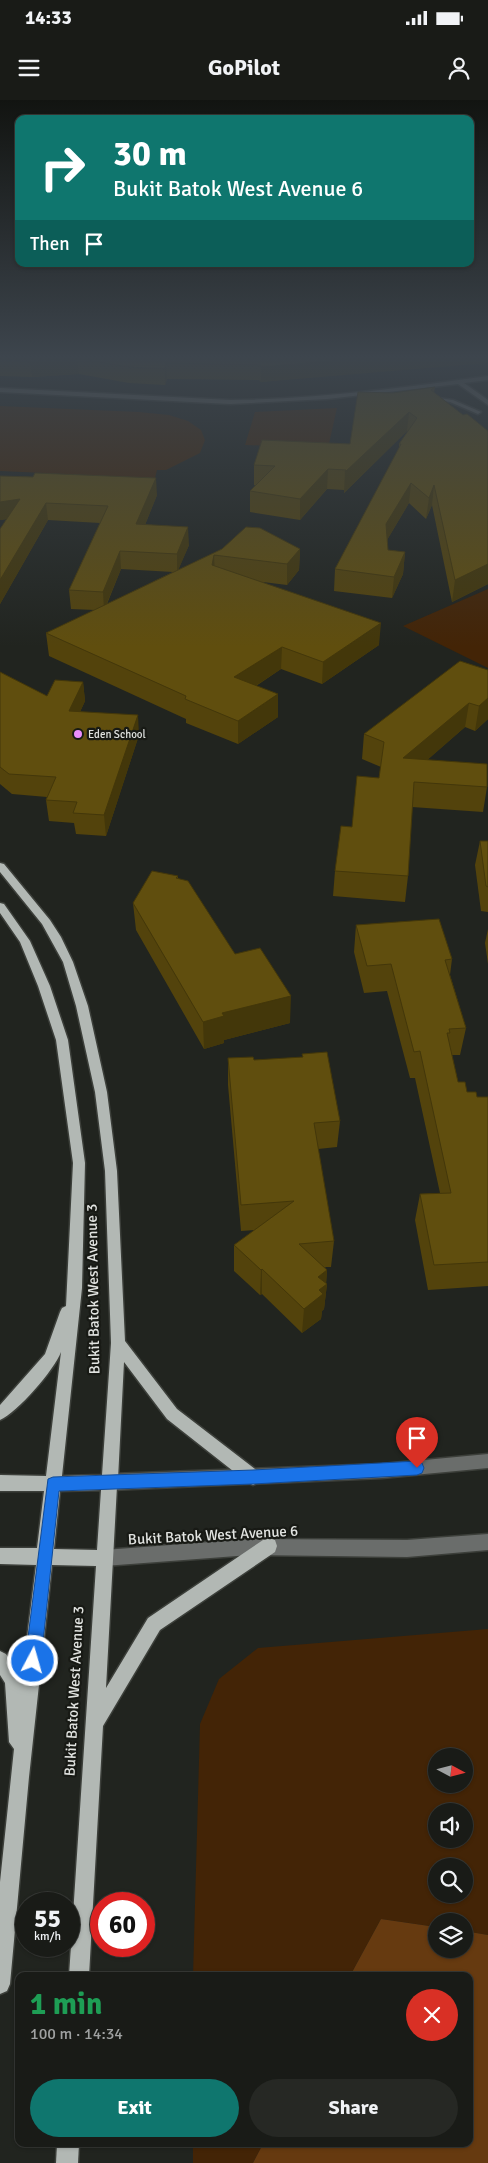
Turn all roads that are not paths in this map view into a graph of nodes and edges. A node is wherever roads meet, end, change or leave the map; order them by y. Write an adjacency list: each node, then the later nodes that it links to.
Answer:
1 (0, 866): 4 (main road, Bukit Batok West Avenue 3)
2 (0, 906): 3 (main road, Bukit Batok West Avenue 3)
3 (75, 1288): 5 (main road); 10 (main road, Bukit Batok West Avenue 3)
4 (118, 1343): 7 (main road); 8 (main road, Bukit Batok West Avenue 3)
5 (0, 1413)
6 (488, 1461): 7 (street)
7 (253, 1477): 8 (street)
8 (111, 1482): 10 (main road); 15 (main road, Bukit Batok West Avenue 3)
9 (0, 1483): 10 (main road)
10 (53, 1484): 14 (main road, Bukit Batok West Avenue 3)
11 (488, 1542): 12 (street, Bukit Batok West Avenue 6)
12 (269, 1546): 15 (street, Bukit Batok West Avenue 6); 17 (main road)
13 (0, 1556): 14 (main road, Bukit Batok West Avenue 6)
14 (45, 1556): 15 (main road, Bukit Batok West Avenue 6); 18 (main road, Bukit Batok West Avenue 3)
15 (104, 1558): 17 (main road, Bukit Batok West Avenue 3)
16 (0, 1660): 18 (main road)
17 (94, 1725): 19 (main road, Bukit Batok West Avenue 3)
18 (20, 1777): 20 (main road, Bukit Batok West Avenue 3)
19 (79, 1972)
20 (0, 1984)
21 (68, 2147): 22 (main road)
22 (67, 2163)

